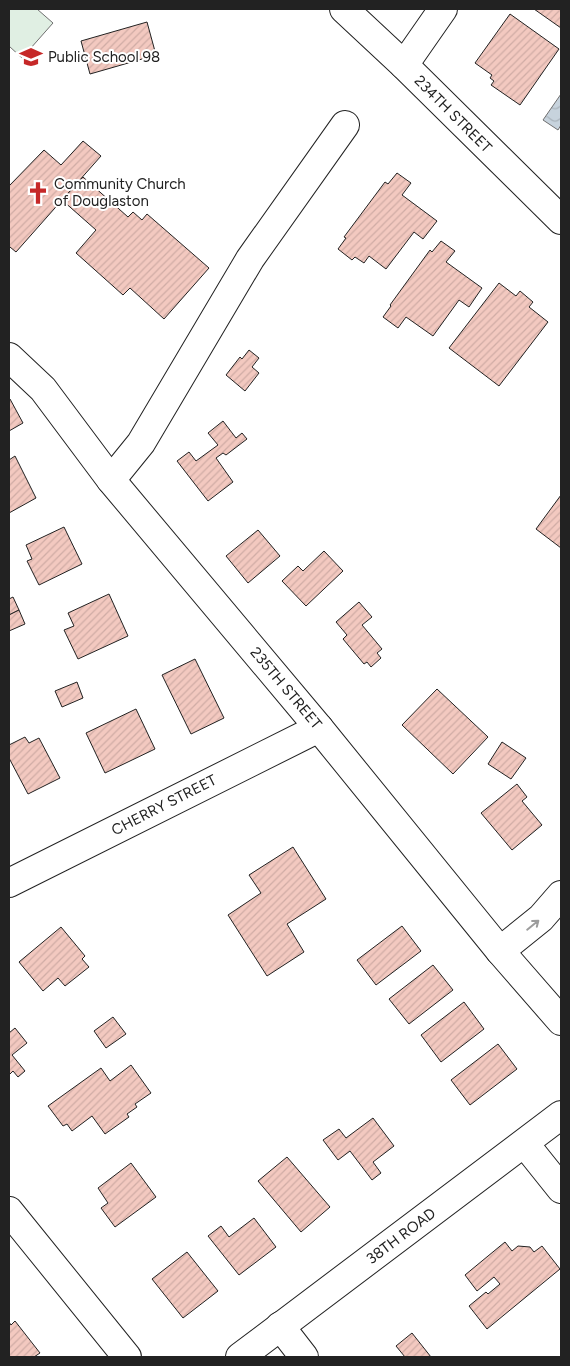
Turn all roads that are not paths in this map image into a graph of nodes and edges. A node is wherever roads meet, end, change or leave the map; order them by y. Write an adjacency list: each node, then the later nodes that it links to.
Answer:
1 (344, 9): 3 (street, 234TH STREET)
2 (443, 9): 3 (street)
3 (404, 65): 5 (street, 234TH STREET)
4 (345, 125): 7 (street)
5 (561, 220)
6 (9, 357): 7 (street, 235TH STREET)
7 (111, 480): 8 (street, 235TH STREET)
8 (320, 728): 9 (street, CHERRY STREET); 11 (street, 235TH STREET)
9 (9, 883)
10 (561, 895): 11 (street, one-way to 10)
11 (500, 951): 12 (street, 235TH STREET)
12 (561, 1021)
13 (561, 1115): 14 (street, 38TH ROAD)
14 (525, 1144): 15 (street); 17 (street, 38TH ROAD)
15 (561, 1189)
16 (9, 1211): 18 (street)
17 (280, 1326): 19 (street, 38TH ROAD); 20 (street)
18 (127, 1357)
19 (240, 1357)
20 (304, 1357)

